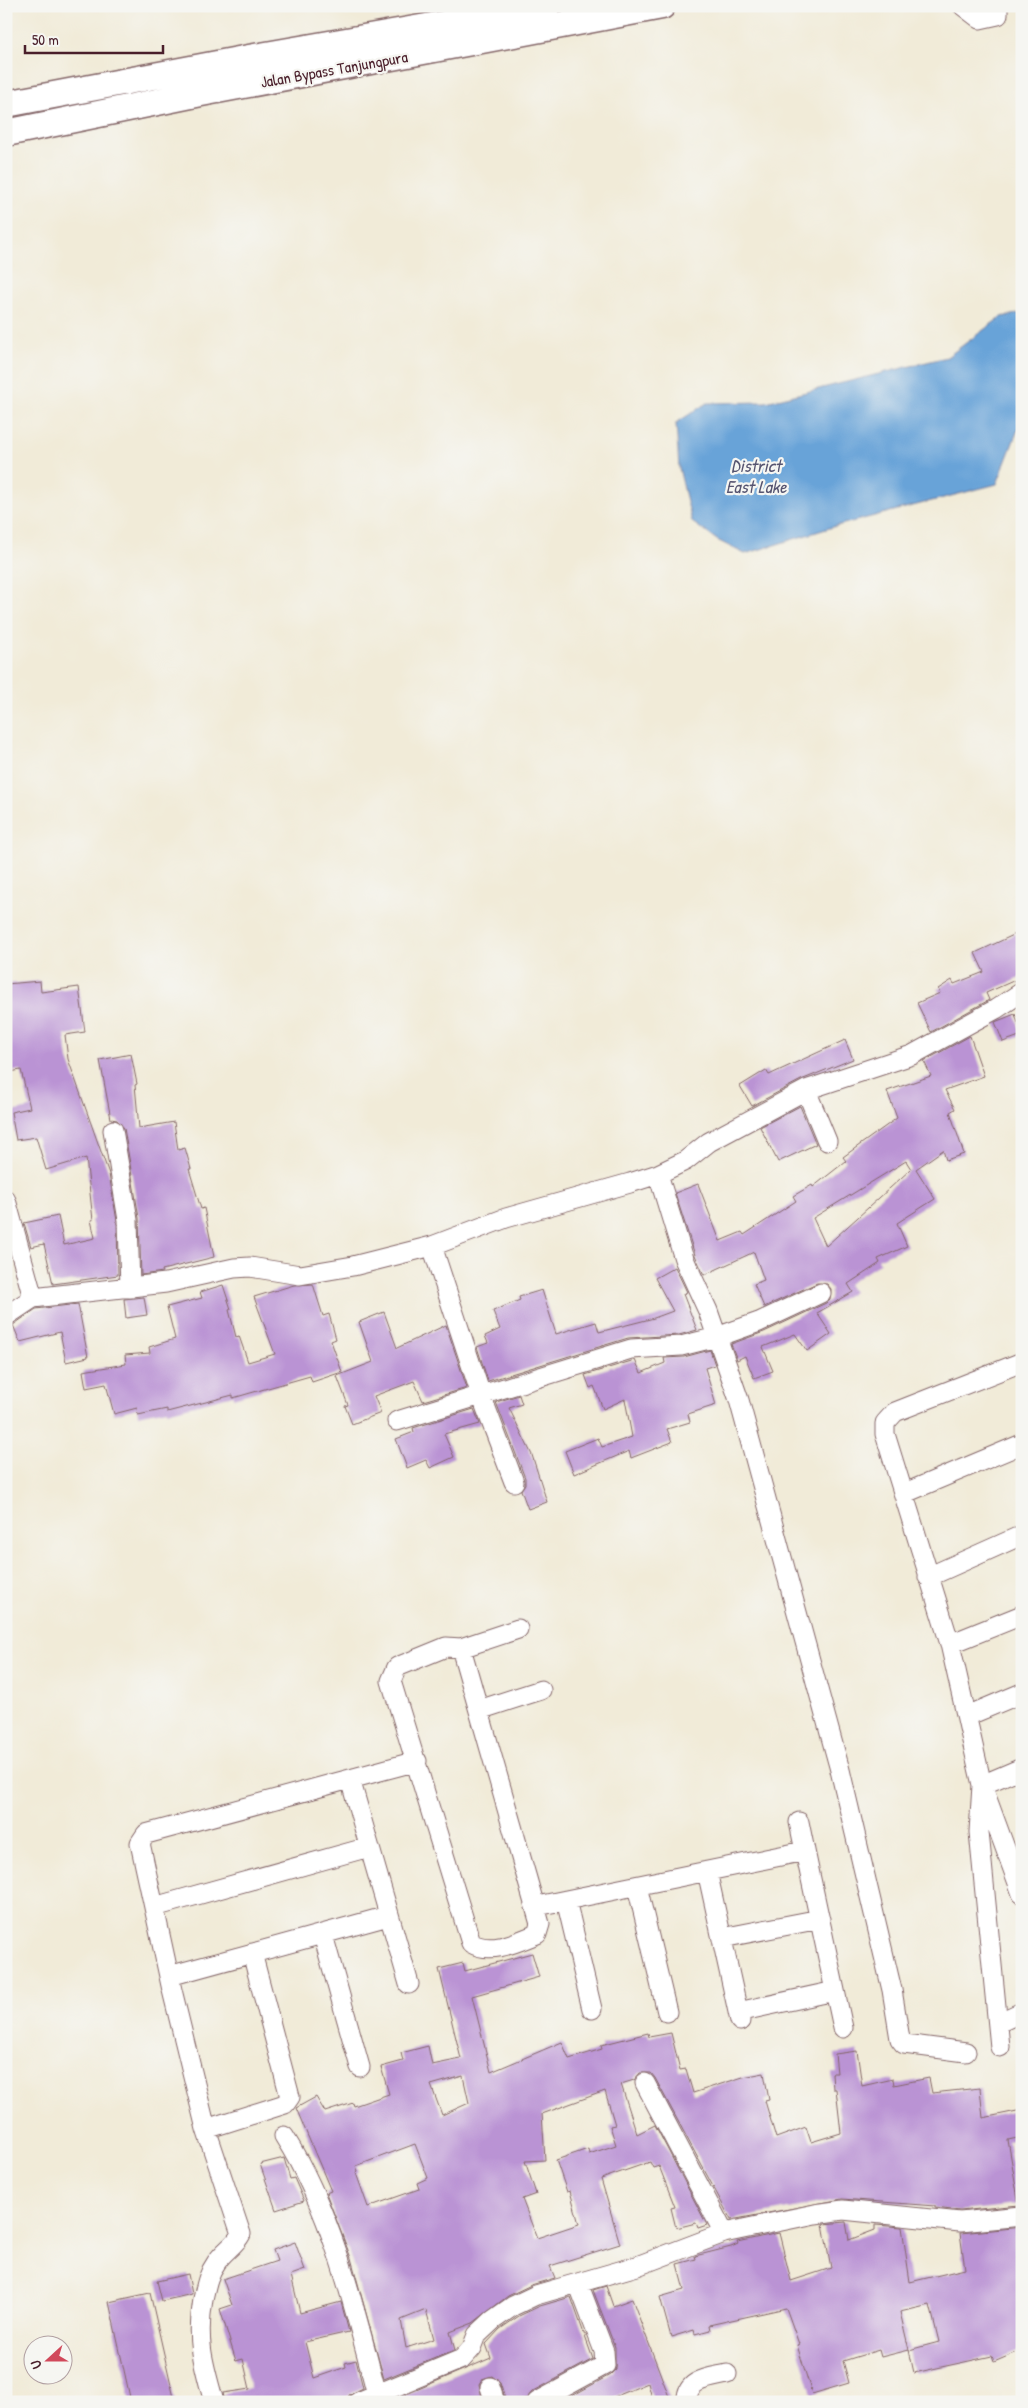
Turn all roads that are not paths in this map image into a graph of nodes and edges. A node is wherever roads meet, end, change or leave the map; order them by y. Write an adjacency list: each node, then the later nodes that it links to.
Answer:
1 (547, 6): 5 (highway, Jalan Bypass Tanjungpura)
2 (662, 6): 6 (highway, Jalan Bypass Tanjungpura)
3 (963, 6): 4 (street)
4 (998, 10)
5 (6, 104)
6 (6, 133)
7 (1022, 992): 8 (street)
8 (806, 1090): 10 (street); 11 (street)
9 (113, 1130): 14 (street)
10 (827, 1141)
11 (658, 1174): 13 (street); 18 (street)
12 (6, 1200): 16 (street)
13 (432, 1246): 14 (street); 20 (street)
14 (130, 1288): 16 (street)
15 (821, 1294): 18 (street)
16 (33, 1298): 17 (street)
17 (6, 1316)
18 (717, 1337): 20 (street); 63 (street)
19 (1022, 1362): 24 (street)
20 (481, 1395): 21 (street); 23 (street)
21 (397, 1421)
22 (1022, 1444): 24 (street)
23 (514, 1482)
24 (905, 1493): 26 (street)
25 (1022, 1535): 26 (street)
26 (928, 1577): 29 (street)
27 (1022, 1615): 29 (street)
28 (518, 1629): 30 (street)
29 (950, 1644): 34 (street)
30 (461, 1648): 33 (street); 35 (street)
31 (541, 1690): 33 (street)
32 (1022, 1693): 34 (street)
33 (479, 1710): 47 (street)
34 (968, 1716): 38 (street)
35 (417, 1761): 37 (street); 47 (street)
36 (1022, 1768): 38 (street)
37 (350, 1779): 40 (street); 48 (street)
38 (982, 1785): 42 (street); 60 (street)
39 (800, 1822): 41 (street)
40 (369, 1847): 48 (street); 49 (street)
41 (805, 1851): 43 (street); 50 (street)
42 (1014, 1851): 45 (street)
43 (707, 1871): 44 (street); 52 (street)
44 (637, 1886): 46 (street); 58 (street)
45 (1022, 1894)
46 (566, 1900): 47 (street); 57 (street)
47 (537, 1906)
48 (154, 1907): 54 (street)
49 (388, 1916): 51 (street); 55 (street)
50 (820, 1919): 52 (street); 56 (street)
51 (323, 1935): 53 (street); 64 (street)
52 (722, 1938): 56 (street)
53 (252, 1953): 54 (street); 66 (street)
54 (169, 1976): 66 (street)
55 (409, 1984)
56 (835, 1991): 61 (street)
57 (592, 2009)
58 (667, 2012)
59 (1022, 2012): 60 (street)
60 (998, 2023): 62 (street)
61 (843, 2028)
62 (1000, 2046)
63 (966, 2052)
64 (360, 2066)
65 (645, 2083): 69 (street)
66 (206, 2129): 73 (street)
67 (284, 2136): 72 (street)
68 (1022, 2216): 69 (street)
69 (724, 2233): 70 (street)
70 (578, 2283): 72 (street); 75 (street)
71 (727, 2374): 76 (street)
72 (377, 2395): 74 (street)
73 (214, 2402)
74 (358, 2402)
75 (537, 2402)
76 (687, 2402)

